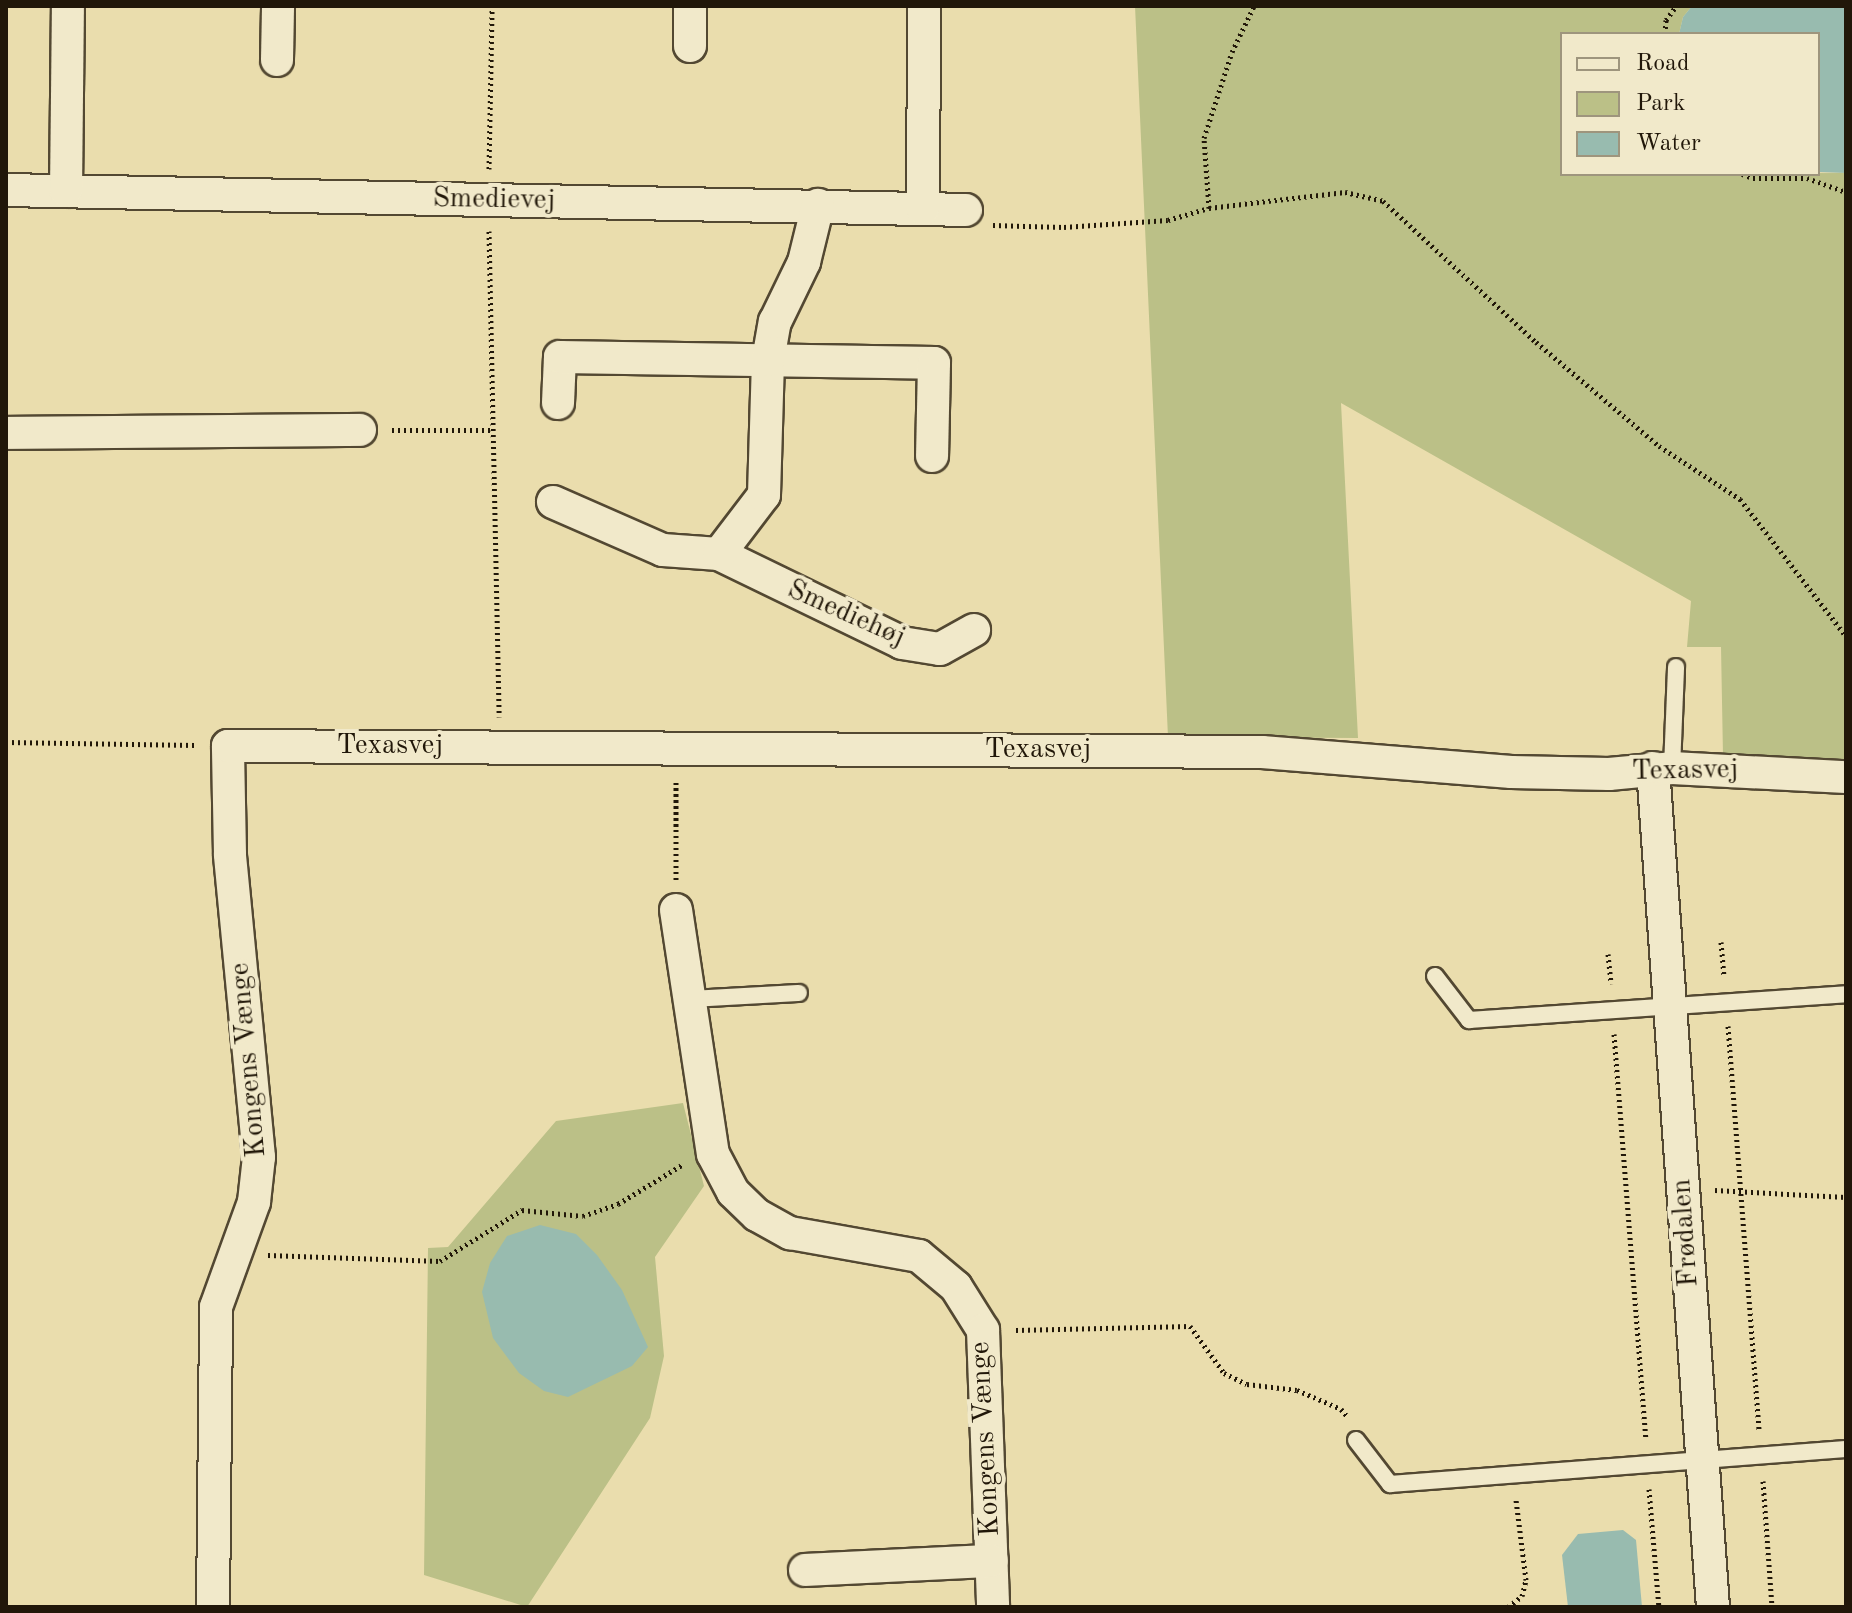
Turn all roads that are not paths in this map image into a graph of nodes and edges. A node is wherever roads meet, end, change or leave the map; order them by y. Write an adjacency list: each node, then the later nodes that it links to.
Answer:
1 (68, 6): 8 (street)
2 (278, 6): 6 (street)
3 (690, 6): 5 (street)
4 (924, 6): 10 (street)
5 (690, 46)
6 (277, 60)
7 (6, 190): 8 (street, Smedievej)
8 (66, 191): 9 (street, Smedievej)
9 (818, 205): 10 (street, Smedievej); 12 (street)
10 (923, 209): 11 (street, Smedievej)
11 (966, 210)
12 (768, 360): 13 (street); 16 (street); 18 (street)
13 (558, 403)
14 (360, 430): 15 (street)
15 (6, 433)
16 (932, 456)
17 (553, 502): 18 (street, Smediehøj)
18 (719, 554): 19 (street, Smediehøj)
19 (974, 630)
20 (1676, 667): 22 (lane)
21 (228, 746): 22 (street, Texasvej); 35 (street, Kongens Vænge)
22 (1662, 768): 23 (street, Texasvej); 29 (street, Frødalen)
23 (1846, 777)
24 (676, 910): 28 (street, Kongens Vænge)
25 (1435, 976): 29 (lane)
26 (799, 993): 28 (lane)
27 (1846, 994): 29 (lane)
28 (690, 999): 33 (street, Kongens Vænge)
29 (1670, 1006): 32 (street, Frødalen)
30 (1356, 1440): 32 (lane)
31 (1846, 1449): 32 (lane)
32 (1702, 1460): 37 (street, Frødalen)
33 (992, 1561): 34 (street, Kongens Vænge); 36 (street, Kongens Vænge)
34 (805, 1570)
35 (213, 1607)
36 (993, 1607)
37 (1713, 1607)

